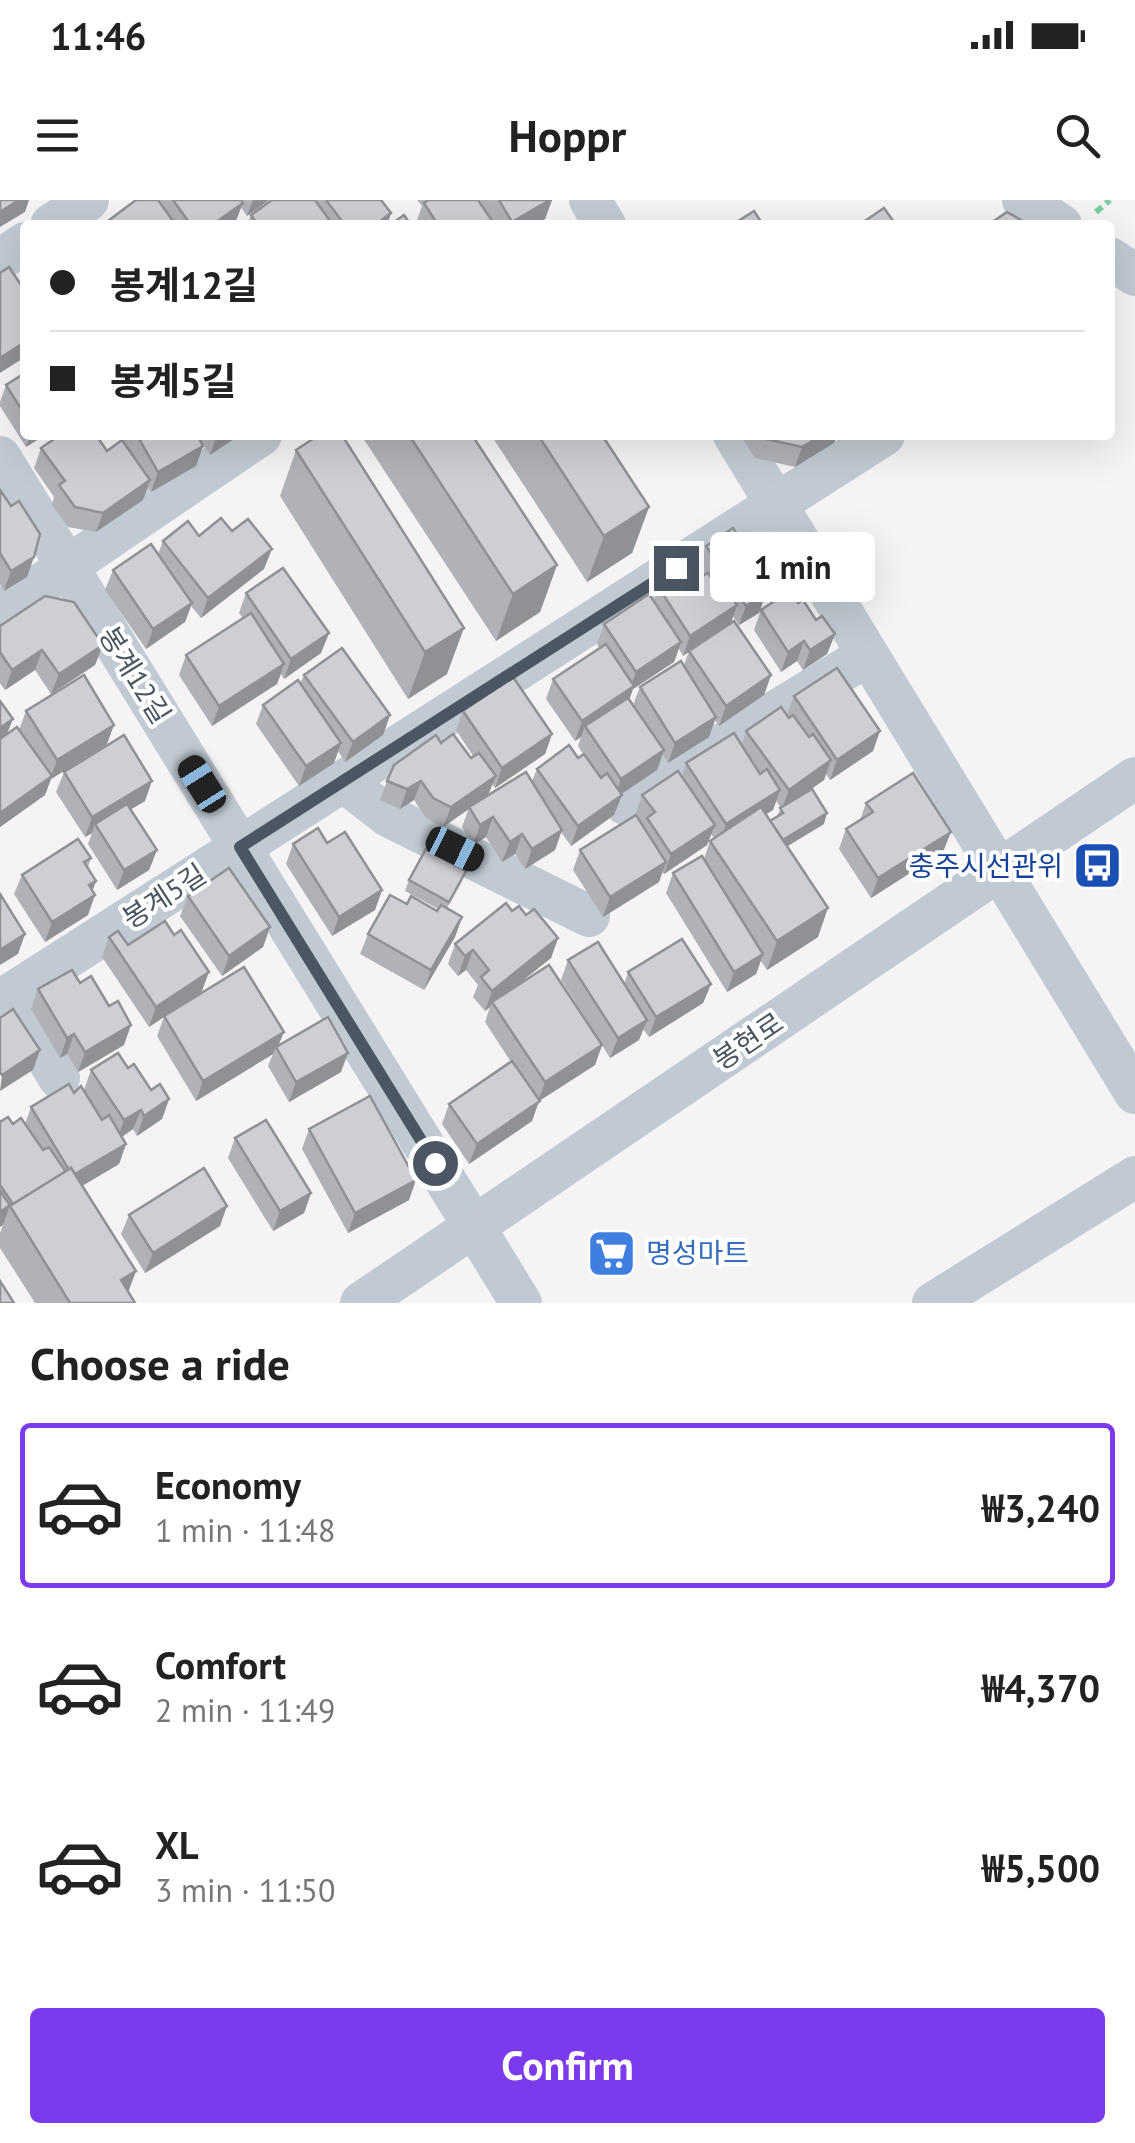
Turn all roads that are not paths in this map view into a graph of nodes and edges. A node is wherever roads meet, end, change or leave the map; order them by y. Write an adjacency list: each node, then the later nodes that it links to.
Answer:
1 (88, 200): 3 (street)
2 (1023, 200): 4 (street)
3 (59, 220)
4 (1053, 220)
5 (255, 440): 10 (street)
6 (737, 440): 9 (street)
7 (876, 440): 9 (street, 봉계5길)
8 (0, 456): 10 (street, 봉계12길)
9 (776, 504): 12 (street); 14 (street, 봉계5길)
10 (68, 566): 11 (street); 16 (street, 봉계12길)
11 (0, 612)
12 (868, 656): 15 (street); 17 (street)
13 (1135, 778): 17 (street, 봉현로)
14 (343, 781): 16 (street, 봉계5길); 18 (street)
15 (626, 804)
16 (240, 847): 19 (street, 봉계5길); 23 (street, 봉계12길)
17 (998, 872): 21 (street); 23 (street, 봉현로)
18 (589, 916)
19 (4, 998): 20 (street)
20 (59, 1078)
21 (1135, 1093)
22 (1135, 1176): 26 (street)
23 (474, 1226): 24 (street, 봉현로); 25 (street, 봉계12길)
24 (361, 1303)
25 (521, 1303)
26 (933, 1303)

